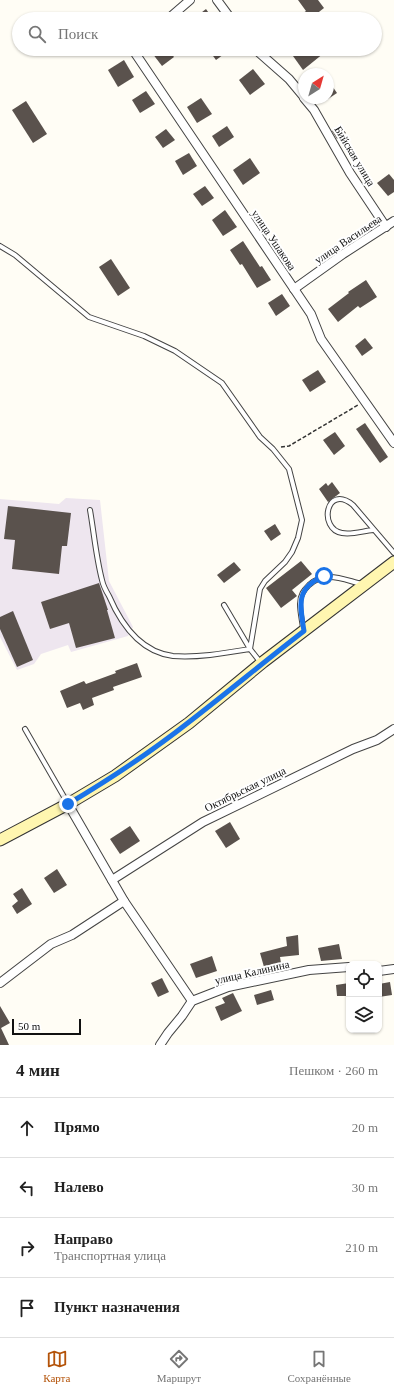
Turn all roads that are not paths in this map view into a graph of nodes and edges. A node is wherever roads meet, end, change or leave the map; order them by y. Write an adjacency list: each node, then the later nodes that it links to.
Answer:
1 (190, 0): 3 (street)
2 (218, 0): 4 (street)
3 (176, 12)
4 (226, 12)
5 (138, 56): 12 (street, улица Ушакова)
6 (263, 56): 7 (street, Бийская улица)
7 (298, 90)
8 (309, 104): 10 (street, Бийская улица)
9 (394, 221): 10 (street, улица Васильева)
10 (386, 227): 12 (street, улица Васильева)
11 (0, 246): 21 (lane)
12 (294, 289): 13 (street, улица Ушакова)
13 (394, 442)
14 (90, 510): 21 (lane)
15 (373, 530): 15 (lane); 16 (lane)
16 (394, 553)
17 (394, 562): 18 (main road)
18 (365, 584): 20 (main road); 20 (lane)
19 (224, 605): 21 (lane)
20 (304, 631): 22 (main road)
21 (250, 649): 22 (lane)
22 (261, 663): 25 (main road)
23 (24, 729): 25 (lane)
24 (394, 729): 27 (street, Октябрьская улица)
25 (68, 804): 26 (main road); 27 (street)
26 (0, 840)
27 (112, 880): 28 (street)
28 (124, 902): 32 (street); 33 (street)
29 (346, 967): 33 (street, улица Калинина)
30 (394, 969): 31 (street)
31 (382, 971)
32 (0, 983)
33 (192, 1001): 34 (street)
34 (160, 1045)

